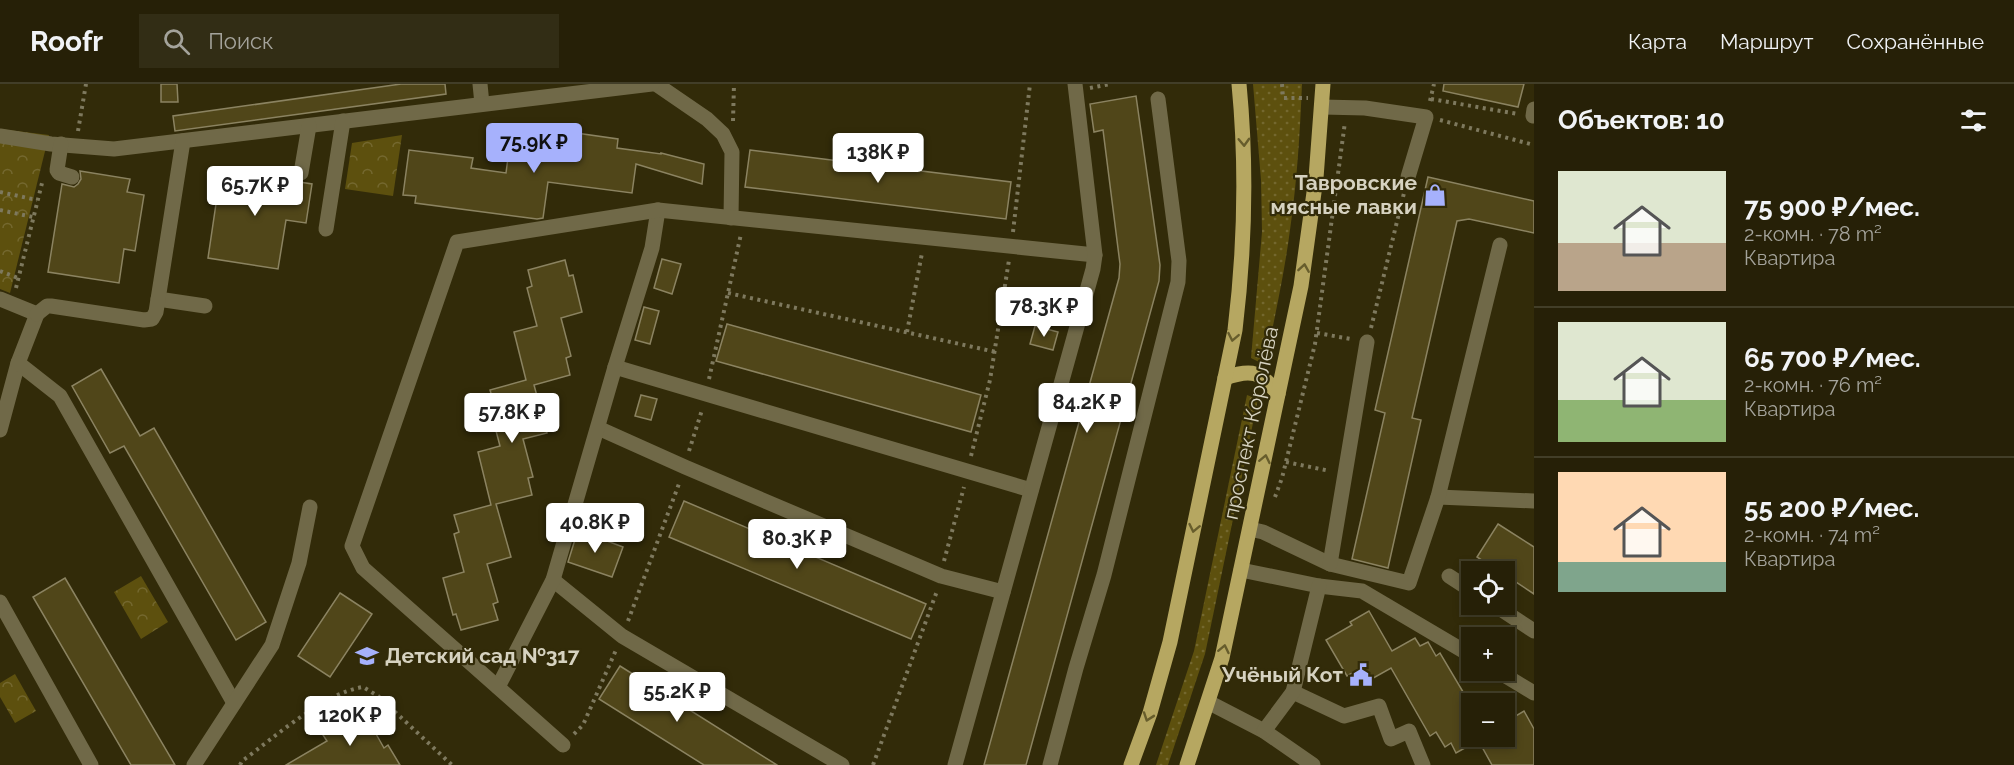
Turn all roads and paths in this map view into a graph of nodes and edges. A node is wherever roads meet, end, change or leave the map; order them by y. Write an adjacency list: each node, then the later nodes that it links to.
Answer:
1 (86, 84): 19 (path)
2 (480, 84): 11 (street)
3 (654, 84): 11 (street); 30 (street)
4 (1030, 84): 34 (path)
5 (1076, 84): 35 (street)
6 (1239, 84): 49 (main road, проспект Королёва, one-way to 49)
7 (1282, 84): 8 (path)
8 (1323, 96): 12 (street); 51 (main road, проспект Королёва, one-way to 8)
9 (1158, 99): 93 (street)
10 (1430, 99): 13 (path)
11 (482, 104): 15 (street)
12 (1347, 108): 14 (street); 44 (path)
13 (1533, 113)
14 (1426, 117): 20 (path); 23 (street)
15 (343, 121): 16 (street); 31 (street)
16 (309, 126): 18 (street); 21 (street)
17 (0, 135): 19 (street)
18 (183, 141): 19 (street); 39 (street)
19 (68, 145): 22 (street)
20 (1534, 145)
21 (301, 173)
22 (72, 177)
23 (1408, 177): 45 (path)
24 (43, 178): 26 (path)
25 (0, 192): 26 (path)
26 (37, 200): 29 (path)
27 (0, 210): 29 (path)
28 (658, 210): 30 (street); 48 (street); 78 (street)
29 (33, 217): 37 (path)
30 (738, 218): 32 (street); 38 (path)
31 (326, 228)
32 (925, 238): 34 (street); 43 (path)
33 (1500, 244): 59 (street)
34 (1011, 247): 35 (street); 46 (path)
35 (1095, 255): 58 (street)
36 (0, 271): 37 (path)
37 (18, 278): 40 (path)
38 (728, 293): 43 (path); 50 (path)
39 (158, 299): 41 (street); 42 (street)
40 (7, 302): 42 (street)
41 (205, 306)
42 (37, 314): 47 (street)
43 (907, 332): 46 (path)
44 (1317, 333): 45 (path); 54 (path)
45 (1367, 342): 57 (street)
46 (996, 352): 56 (path)
47 (18, 363): 53 (street); 82 (street)
48 (615, 367): 50 (street); 52 (street)
49 (1225, 378): 51 (main road); 94 (main road, проспект Королёва, one-way to 94)
50 (706, 394): 55 (path); 56 (street)
51 (1278, 394): 63 (main road, проспект Королёва, one-way to 51)
52 (598, 428): 55 (street); 68 (street)
53 (0, 430)
54 (1286, 462): 57 (path); 60 (path)
55 (685, 467): 66 (street); 75 (path)
56 (968, 472): 58 (street); 66 (path)
57 (1345, 474): 64 (street)
58 (1031, 490): 71 (street)
59 (1438, 497): 61 (street); 64 (street)
60 (1275, 499)
61 (1534, 501)
62 (310, 507): 82 (street)
63 (1250, 529): 64 (street); 65 (main road, проспект Королёва)
64 (1330, 564)
65 (1241, 570): 70 (street); 81 (main road, проспект Королёва, one-way to 65)
66 (940, 576): 71 (street); 91 (path)
67 (1449, 576): 69 (street)
68 (553, 580): 75 (street); 78 (street)
69 (1461, 584)
70 (1319, 586): 76 (street); 79 (street)
71 (1003, 592): 92 (street)
72 (0, 602): 86 (street)
73 (1510, 615): 74 (street)
74 (1534, 630)
75 (622, 636): 84 (path); 90 (street)
76 (1461, 650)
77 (1514, 681): 80 (street)
78 (498, 687): 84 (street)
79 (1293, 692): 83 (street); 96 (street)
80 (1534, 693)
81 (1208, 702): 83 (street); 85 (main road, проспект Королёва)
82 (234, 703): 87 (street)
83 (1264, 731): 95 (street)
84 (563, 745)
85 (1191, 761)
86 (91, 765)
87 (194, 765)
88 (240, 765): 89 (path)
89 (452, 765)
90 (842, 765)
91 (873, 765)
92 (954, 765)
93 (1050, 765)
94 (1131, 765)
95 (1313, 765)
96 (1423, 765)

